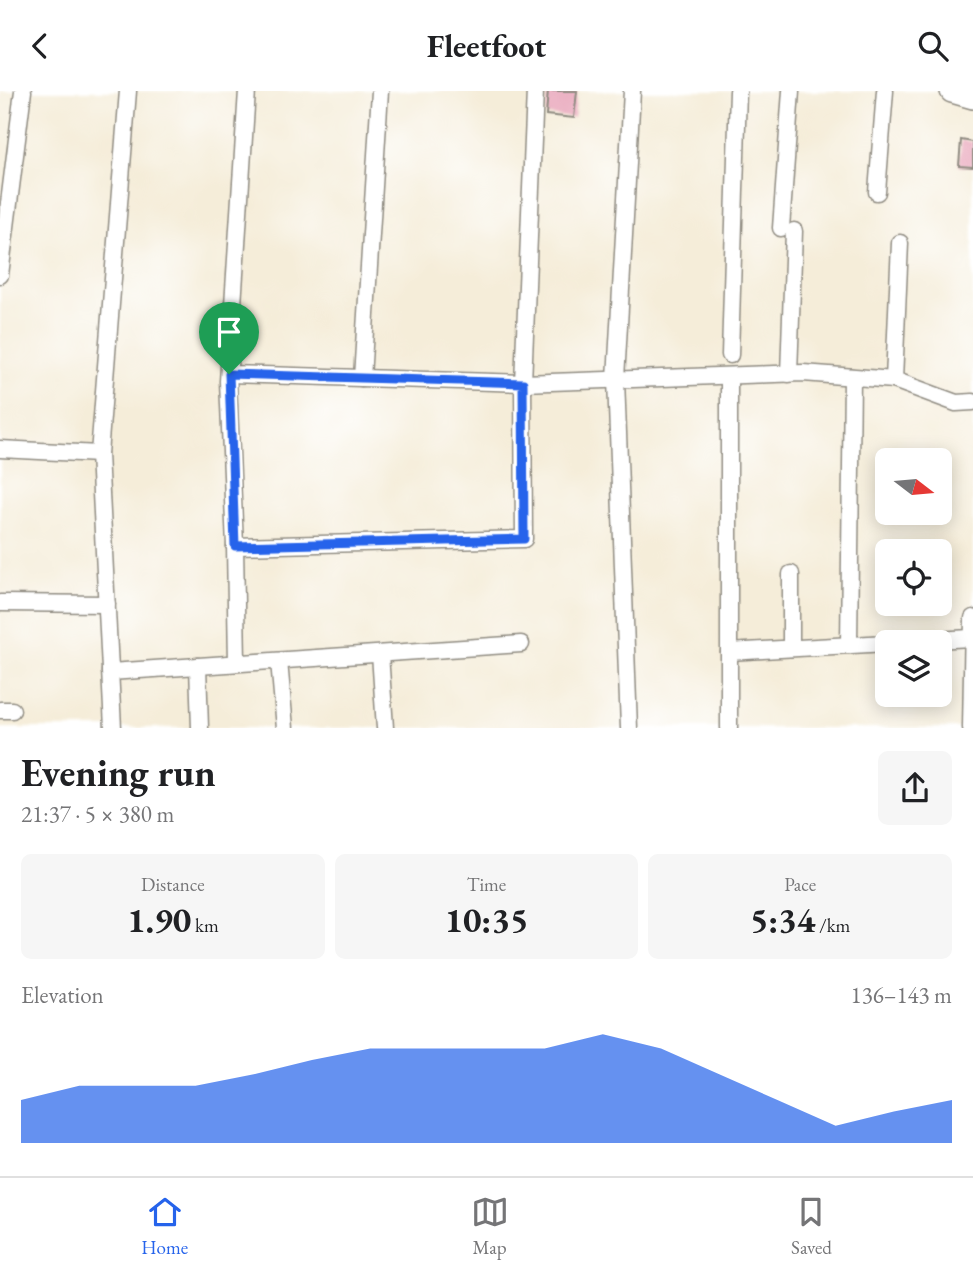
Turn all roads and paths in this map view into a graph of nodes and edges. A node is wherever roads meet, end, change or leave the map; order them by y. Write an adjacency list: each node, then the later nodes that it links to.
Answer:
1 (23, 91): 14 (street)
2 (128, 91): 26 (street)
3 (247, 91): 16 (street)
4 (380, 91): 20 (street)
5 (535, 91): 23 (street)
6 (632, 91): 21 (street)
7 (738, 91): 15 (street)
8 (791, 91): 17 (street)
9 (886, 91): 12 (street)
10 (952, 91): 11 (main road)
11 (973, 97)
12 (877, 191)
13 (900, 243): 22 (street)
14 (0, 275)
15 (730, 355)
16 (229, 374): 20 (street); 27 (street)
17 (789, 374): 18 (street); 19 (street)
18 (729, 377): 21 (street); 38 (street)
19 (852, 377): 22 (street); 36 (street)
20 (362, 378): 23 (street)
21 (616, 379): 23 (street); 48 (street)
22 (894, 380): 24 (street)
23 (523, 383): 27 (street)
24 (973, 401)
25 (0, 449): 26 (street)
26 (99, 454): 30 (street)
27 (235, 546): 41 (street)
28 (791, 575): 37 (street)
29 (0, 603): 30 (street)
30 (107, 604): 43 (street)
31 (973, 618): 32 (street)
32 (971, 638): 33 (street); 50 (street)
33 (952, 639)
34 (521, 644): 39 (street)
35 (875, 644): 36 (street)
36 (849, 645): 37 (street)
37 (791, 648): 38 (street)
38 (729, 652): 49 (street)
39 (380, 653): 40 (street); 47 (street)
40 (279, 660): 41 (street); 46 (street)
41 (237, 663): 42 (street)
42 (198, 666): 43 (street); 45 (street)
43 (110, 672): 44 (street)
44 (113, 728)
45 (200, 728)
46 (285, 728)
47 (385, 728)
48 (629, 728)
49 (729, 728)
50 (971, 728)

